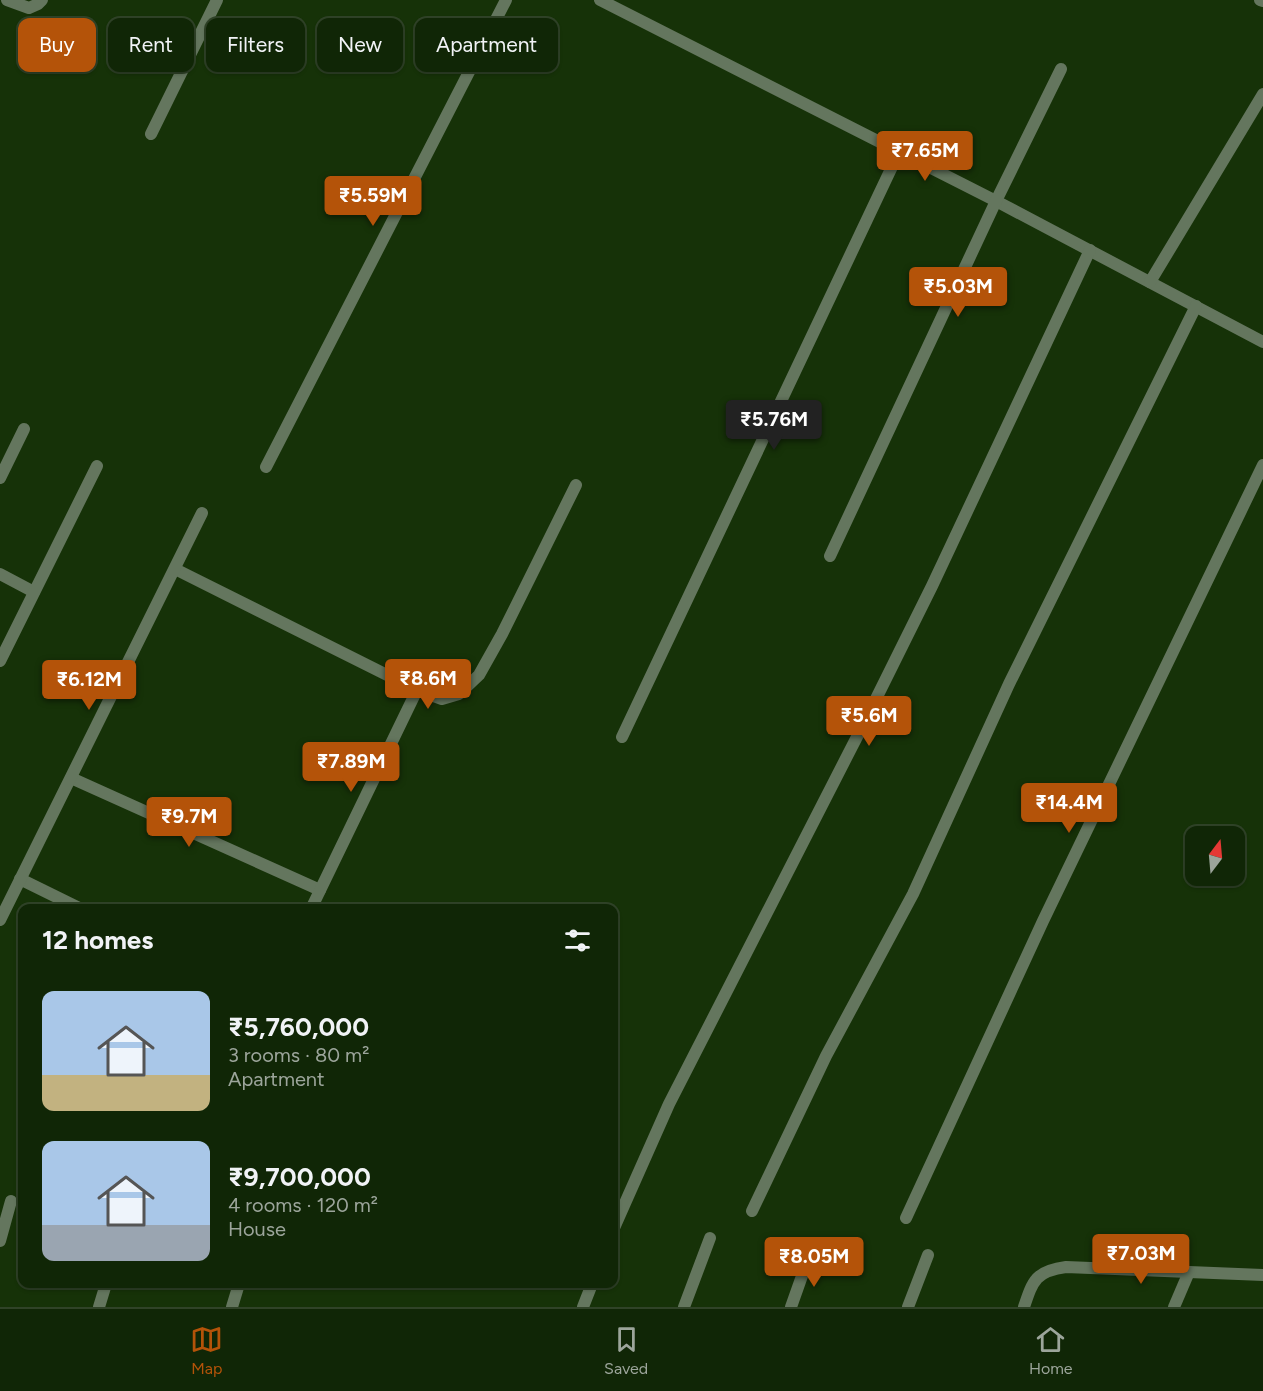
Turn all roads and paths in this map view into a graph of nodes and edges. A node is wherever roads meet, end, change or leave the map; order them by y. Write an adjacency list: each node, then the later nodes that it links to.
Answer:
1 (8, 0): 2 (street)
2 (42, 0)
3 (217, 0): 8 (street)
4 (506, 0): 18 (street)
5 (600, 0): 9 (street)
6 (1061, 69): 10 (street)
7 (1263, 94): 12 (street)
8 (151, 134)
9 (899, 152): 10 (street); 28 (street)
10 (996, 201): 11 (street); 22 (street)
11 (1090, 250): 12 (street); 38 (street)
12 (1150, 282): 13 (street)
13 (1196, 306): 14 (street); 36 (street)
14 (1263, 342)
15 (24, 429): 19 (street)
16 (1263, 465): 37 (street)
17 (98, 466): 25 (street)
18 (266, 467)
19 (0, 478)
20 (576, 486): 27 (street)
21 (202, 513): 23 (street)
22 (830, 556)
23 (175, 569): 27 (street); 29 (street)
24 (0, 574): 25 (street)
25 (34, 592): 26 (street)
26 (0, 661)
27 (417, 690): 31 (street)
28 (622, 737)
29 (71, 778): 30 (street); 31 (street)
30 (20, 879): 32 (street); 34 (street)
31 (320, 890): 33 (street)
32 (71, 904)
33 (313, 904)
34 (0, 920)
35 (11, 1201): 40 (street)
36 (752, 1211)
37 (906, 1218)
38 (618, 1219)
39 (710, 1238): 51 (street)
40 (0, 1241)
41 (928, 1254): 53 (street)
42 (808, 1259): 52 (street)
43 (1189, 1272): 44 (street); 54 (street); 55 (street)
44 (1263, 1275)
45 (105, 1288): 48 (street)
46 (238, 1288): 49 (street)
47 (590, 1288): 50 (street)
48 (99, 1307)
49 (232, 1307)
50 (583, 1307)
51 (684, 1307)
52 (791, 1307)
53 (908, 1307)
54 (1024, 1307)
55 (1174, 1307)

